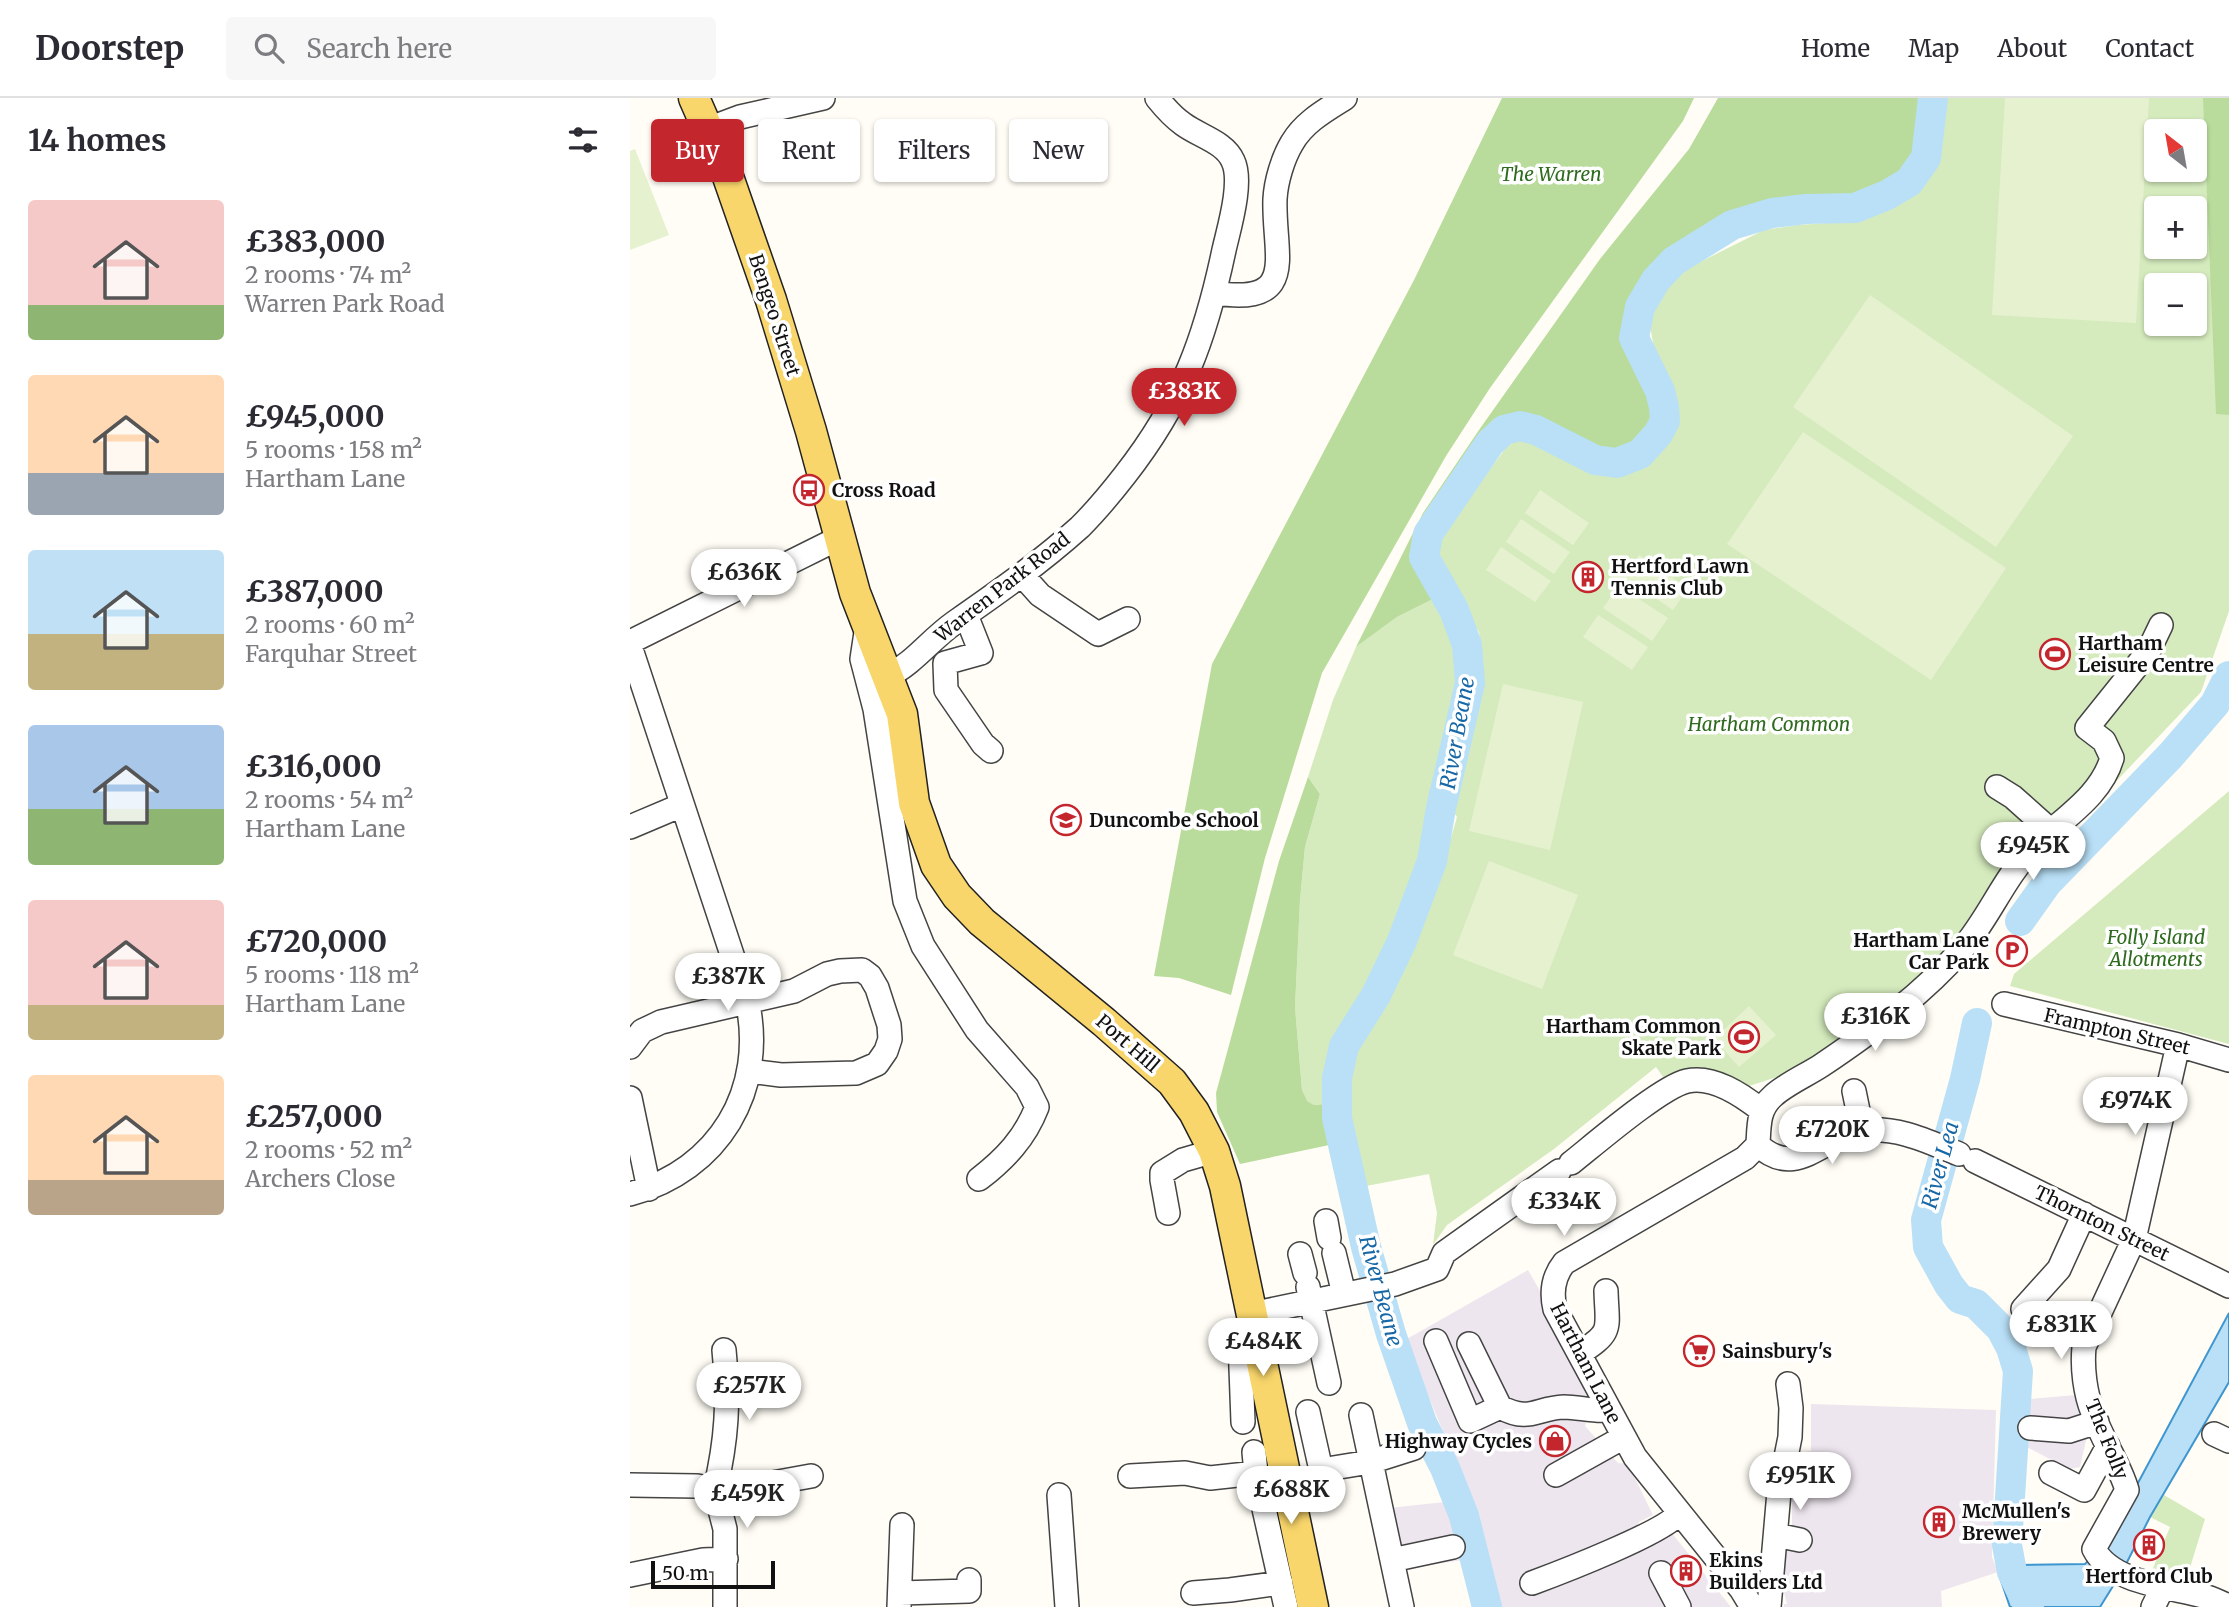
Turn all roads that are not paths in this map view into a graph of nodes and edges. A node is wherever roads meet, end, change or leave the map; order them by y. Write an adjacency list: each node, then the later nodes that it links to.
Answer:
1 (695, 98): 5 (main road, Bengeo Street)
2 (823, 98): 6 (street)
3 (1157, 98): 8 (street, Warren Park Road)
4 (1345, 98): 8 (street)
5 (704, 119)
6 (735, 119)
7 (730, 182): 9 (main road, Bengeo Street)
8 (1215, 293): 10 (street, Warren Park Road)
9 (839, 538): 13 (main road, Port Hill); 15 (street)
10 (1022, 575): 11 (street, Warren Park Road); 12 (street)
11 (966, 615): 16 (street, Warren Park Road); 17 (street)
12 (1128, 619)
13 (867, 624): 16 (main road, Port Hill); 34 (street)
14 (2161, 625): 21 (street)
15 (630, 644): 19 (street)
16 (888, 676): 33 (main road, Port Hill)
17 (991, 751)
18 (1997, 787): 21 (street)
19 (682, 805): 20 (street); 22 (street)
20 (630, 827)
21 (2050, 830): 30 (street)
22 (747, 1000): 25 (street); 27 (street); 27 (street)
23 (2004, 1004): 24 (street, Frampton Street)
24 (2178, 1045): 26 (street, Frampton Street); 39 (street, The Folly)
25 (630, 1047)
26 (2229, 1060)
27 (750, 1071): 35 (street)
28 (1854, 1090): 31 (street)
29 (630, 1098): 35 (street)
30 (1761, 1110): 32 (street); 43 (street)
31 (1862, 1130): 32 (street); 37 (street, Thornton Street)
32 (1758, 1145): 48 (street, Hartham Lane)
33 (1213, 1151): 36 (street); 45 (main road, Port Hill)
34 (979, 1179)
35 (639, 1192)
36 (1168, 1213)
37 (2084, 1214): 39 (street, Thornton Street); 44 (street)
38 (1330, 1237): 43 (street)
39 (2134, 1239): 41 (street, Thornton Street); 57 (street, The Folly)
40 (1306, 1279): 43 (street); 45 (street); 50 (street)
41 (2229, 1286)
42 (1606, 1292): 48 (street)
43 (1353, 1293)
44 (2023, 1308)
45 (1252, 1320): 56 (street); 62 (main road, Port Hill)
46 (1436, 1341): 52 (street)
47 (1469, 1344): 52 (street)
48 (1580, 1353): 53 (street, Hartham Lane)
49 (719, 1364): 70 (street)
50 (1329, 1382)
51 (1788, 1384): 73 (street)
52 (1500, 1407): 53 (street)
53 (1609, 1410): 59 (street, Hartham Lane)
54 (1308, 1412): 63 (street)
55 (1361, 1415): 63 (street)
56 (1243, 1422)
57 (2097, 1422): 58 (street); 60 (street, The Folly)
58 (2030, 1428)
59 (1624, 1437): 65 (street); 71 (street, Hartham Lane)
60 (2108, 1447): 64 (street); 84 (street, The Folly)
61 (1414, 1448): 63 (street)
62 (1269, 1459): 67 (street); 81 (street, Port Hill); 90 (main road, Port Hill)
63 (1370, 1462): 77 (street)
64 (2051, 1473)
65 (1556, 1475)
66 (811, 1476): 70 (street)
67 (1130, 1476)
68 (630, 1485): 70 (street)
69 (1059, 1495): 88 (street)
70 (718, 1499): 76 (street)
71 (1679, 1513): 82 (street); 93 (street, Hartham Lane)
72 (902, 1525): 85 (street)
73 (1776, 1535): 74 (street); 94 (street)
74 (1800, 1540)
75 (1453, 1547): 77 (street)
76 (726, 1557): 79 (street); 87 (street)
77 (1392, 1560): 91 (street)
78 (1661, 1573): 92 (street)
79 (630, 1575)
80 (969, 1580): 85 (street)
81 (1281, 1583): 83 (street); 89 (street, Port Hill)
82 (1532, 1583)
83 (1193, 1593)
84 (2158, 1597): 86 (street)
85 (899, 1600)
86 (2229, 1606)
87 (725, 1607)
88 (1067, 1607)
89 (1286, 1607)
90 (1313, 1607)
91 (1402, 1607)
92 (1678, 1607)
93 (1752, 1607)
94 (1769, 1607)

